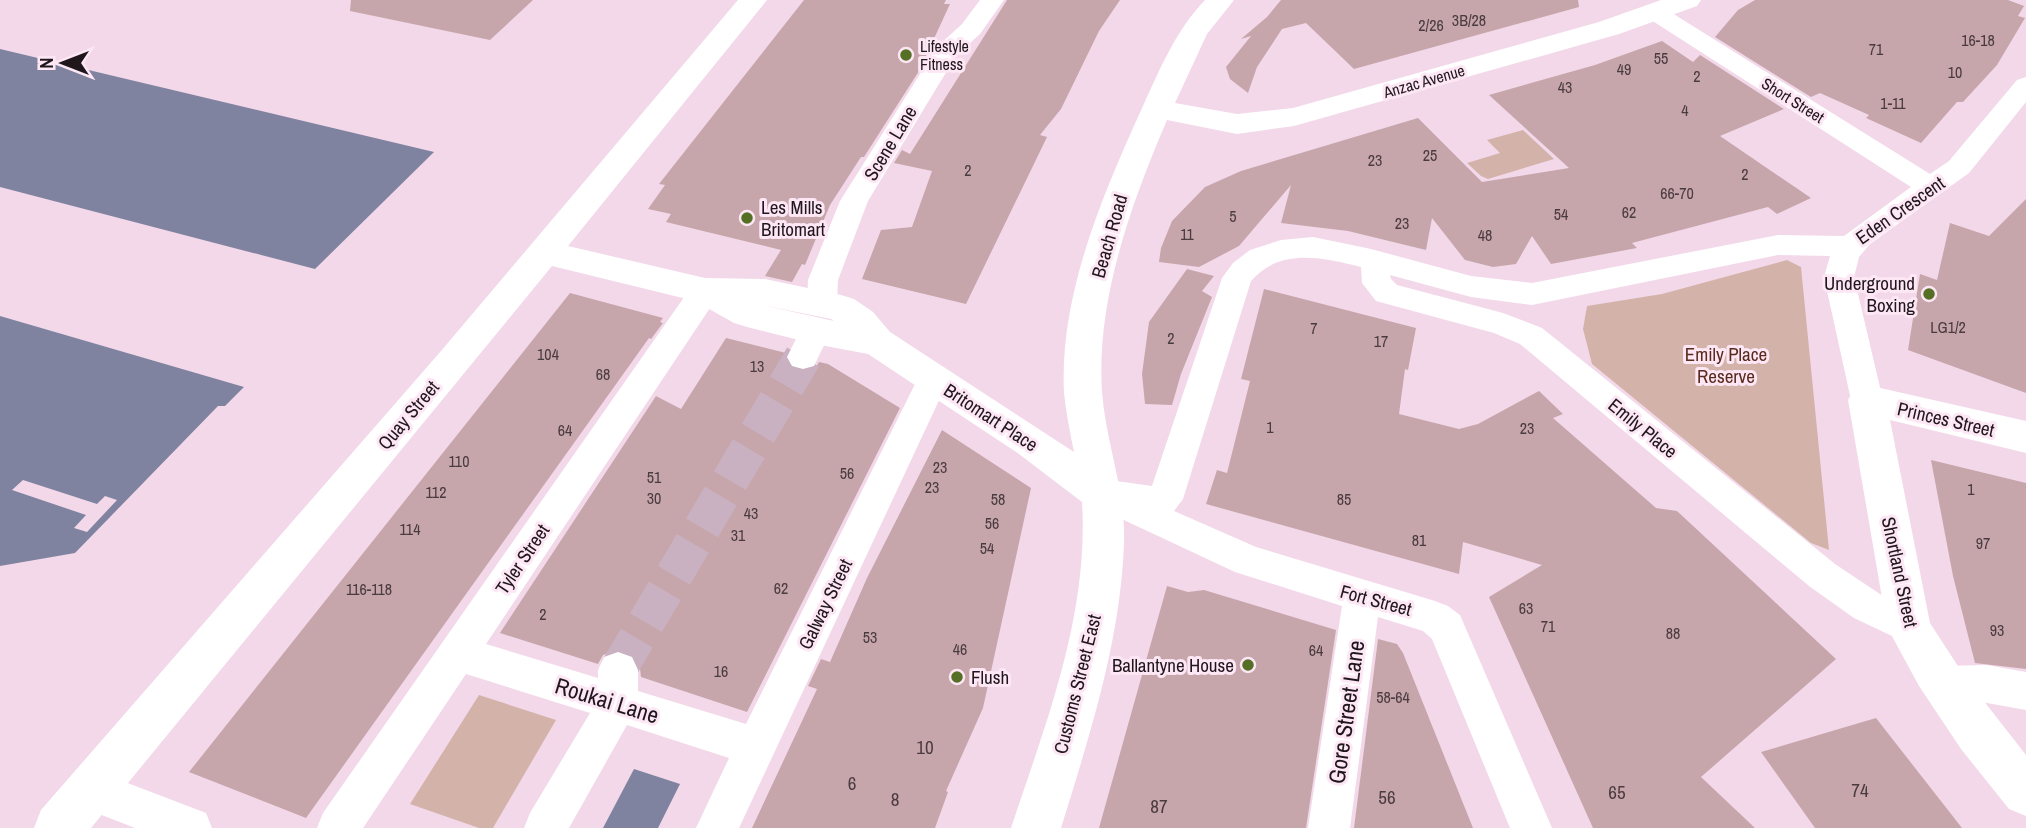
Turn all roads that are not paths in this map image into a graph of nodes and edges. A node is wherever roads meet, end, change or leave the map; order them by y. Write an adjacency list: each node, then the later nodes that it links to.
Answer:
1 (753, 0): 10 (main road, Quay Street)
2 (992, 0): 13 (street, Scene Lane)
3 (1220, 0): 7 (main road, Beach Road)
4 (1687, 0): 5 (main road, Anzac Avenue)
5 (1656, 13): 7 (main road, Anzac Avenue); 8 (street, Short Street)
6 (2026, 85): 8 (street, Eden Crescent)
7 (1157, 109): 18 (main road, Beach Road)
8 (1930, 187): 9 (street, Eden Crescent)
9 (1851, 246): 11 (street); 15 (street, Eden Crescent)
10 (544, 252): 12 (main road, Britomart Place); 26 (main road, Quay Street)
11 (1378, 261): 16 (street, Emily Place); 18 (street)
12 (705, 291): 13 (main road, Britomart Place); 21 (street, Tyler Street)
13 (813, 331): 14 (main road, Britomart Place)
14 (933, 379): 18 (main road, Britomart Place); 25 (street, Galway Street)
15 (1867, 400): 17 (main road, Princes Street); 20 (main road, Shortland Street)
16 (1623, 412): 20 (street, Emily Place)
17 (2026, 437)
18 (1102, 494): 19 (street, Fort Street); 33 (main road, Customs Street East)
19 (1362, 597): 34 (street, Gore Street Lane); 35 (street, Fort Street)
20 (1909, 627): 22 (main road, Shortland Street)
21 (458, 653): 23 (street, Roukai Lane); 30 (street, Tyler Street)
22 (1942, 685): 24 (street); 27 (main road, Shortland Street)
23 (618, 687): 25 (street, Roukai Lane); 31 (street)
24 (2026, 691)
25 (756, 747): 32 (street, Galway Street)
26 (91, 790): 28 (main road, Quay Street); 29 (street)
27 (2026, 792)
28 (59, 828)
29 (191, 828)
30 (338, 828)
31 (545, 828)
32 (717, 828)
33 (1037, 828)
34 (1329, 828)
35 (1531, 828)

